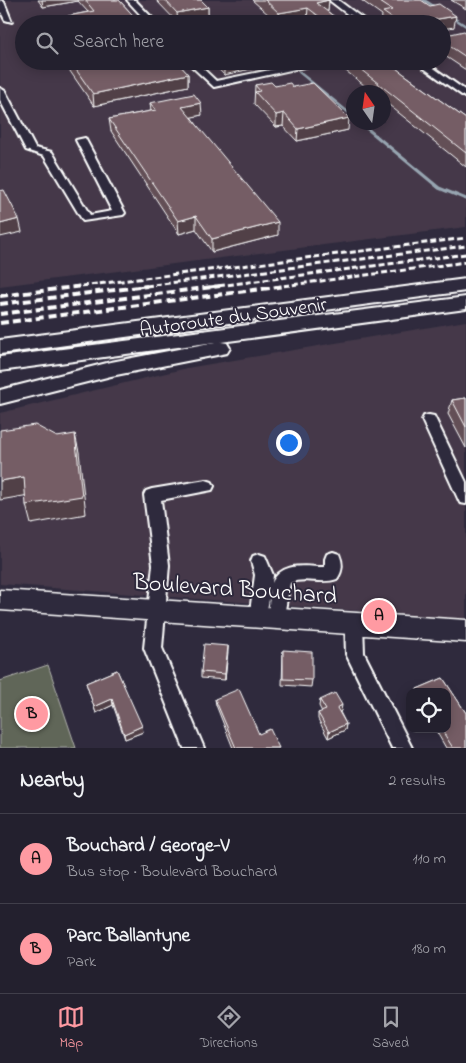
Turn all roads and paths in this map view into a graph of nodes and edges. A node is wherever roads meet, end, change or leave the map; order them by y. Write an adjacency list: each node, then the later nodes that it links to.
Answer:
1 (131, 0): 4 (street)
2 (333, 0): 5 (street)
3 (0, 2): 6 (street)
4 (145, 15)
5 (354, 15)
6 (9, 20)
7 (199, 70): 8 (street)
8 (286, 70)
9 (431, 70): 11 (street)
10 (0, 91): 12 (lane)
11 (466, 94)
12 (81, 140)
13 (466, 285): 14 (highway, Autoroute du Souvenir)
14 (374, 298): 17 (highway); 18 (highway, Autoroute du Souvenir)
15 (466, 303): 16 (highway, Autoroute du Souvenir)
16 (364, 317): 19 (highway, Autoroute du Souvenir); 20 (highway)
17 (0, 334)
18 (0, 347)
19 (0, 364)
20 (0, 397)
21 (429, 420): 23 (street)
22 (206, 486): 27 (street)
23 (466, 498)
24 (333, 558): 28 (street)
25 (259, 561): 28 (street)
26 (0, 600): 27 (main road, Boulevard Bouchard)
27 (156, 611): 28 (main road, Boulevard Bouchard); 31 (street)
28 (267, 619): 29 (main road, Boulevard Bouchard)
29 (354, 623): 30 (main road, Boulevard Bouchard); 32 (street)
30 (466, 631)
31 (194, 748)
32 (402, 748)

